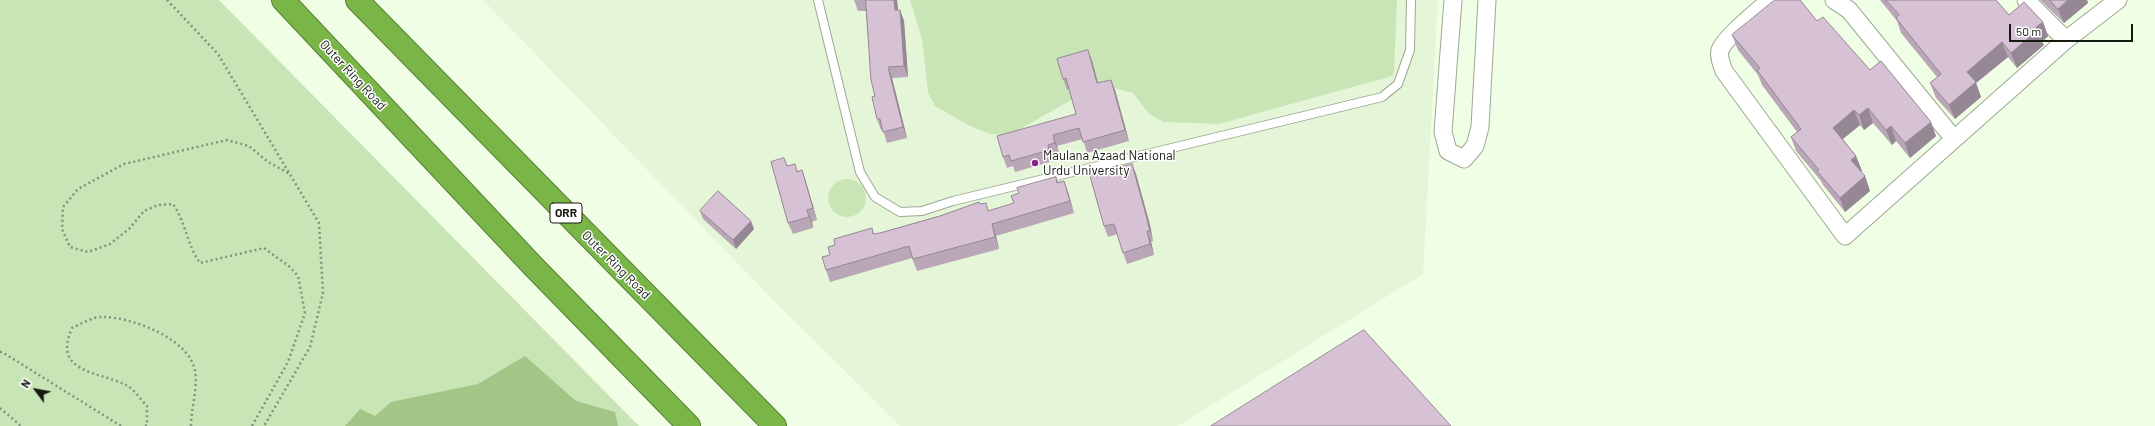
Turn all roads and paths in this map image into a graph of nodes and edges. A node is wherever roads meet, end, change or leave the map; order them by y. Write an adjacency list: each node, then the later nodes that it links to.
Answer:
1 (167, 0): 15 (path)
2 (283, 0): 24 (highway, Outer Ring Road)
3 (357, 0): 25 (highway, Outer Ring Road / ORR)
4 (818, 0): 5 (lane)
5 (1410, 0)
6 (1453, 0): 7 (street)
7 (1487, 0)
8 (1770, 0): 14 (street)
9 (1834, 0): 12 (street)
10 (2026, 0): 13 (street)
11 (2118, 0): 13 (street)
12 (1854, 5): 14 (street)
13 (2066, 40): 14 (street)
14 (1954, 140)
15 (290, 174): 22 (path); 23 (path)
16 (0, 352): 19 (path)
17 (0, 408): 18 (path)
18 (21, 426)
19 (121, 426)
20 (145, 426): 21 (path)
21 (191, 426)
22 (252, 426)
23 (264, 426)
24 (689, 426)
25 (775, 426)

